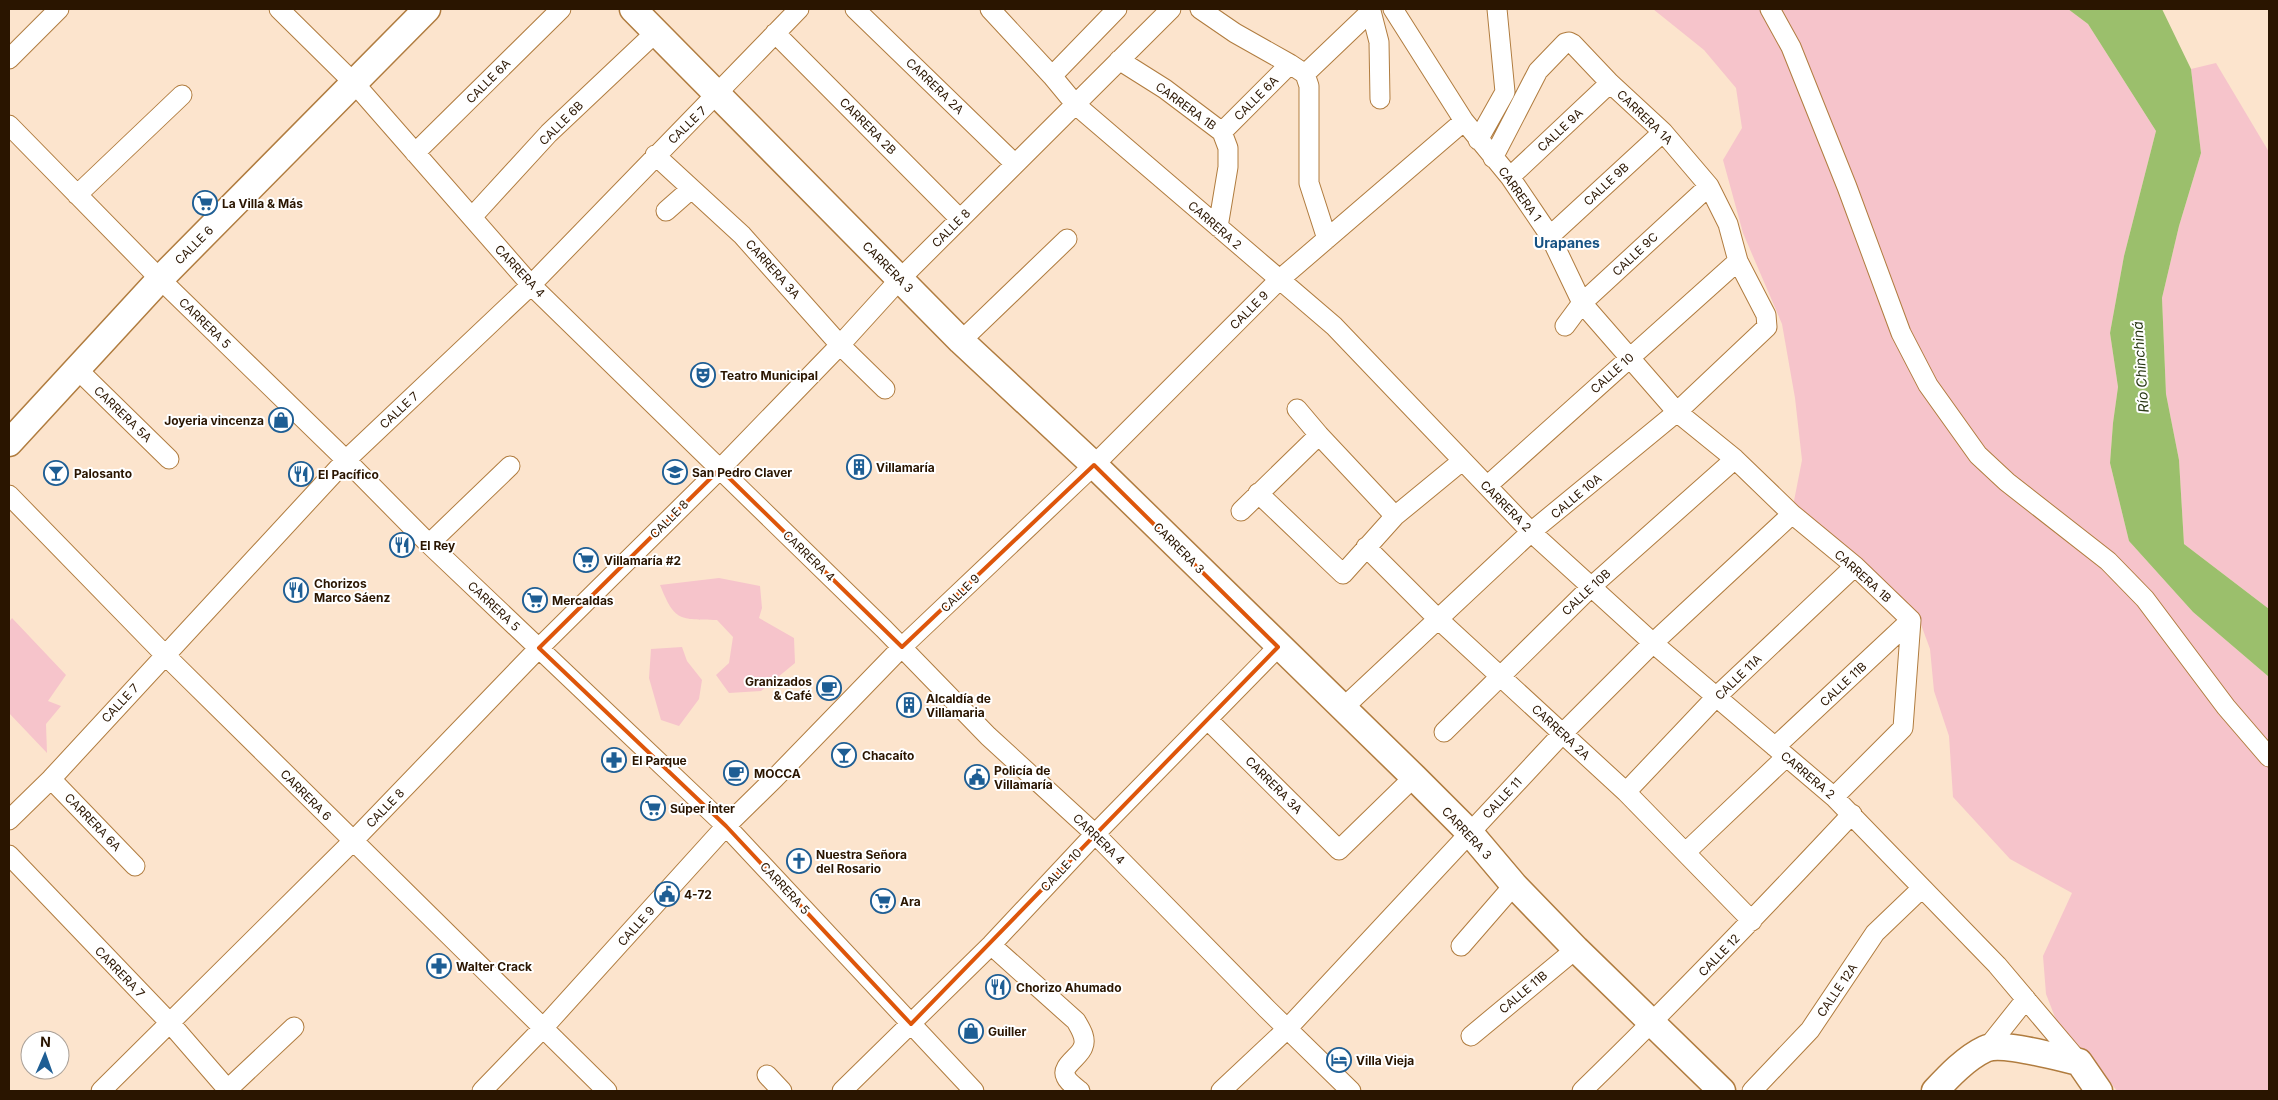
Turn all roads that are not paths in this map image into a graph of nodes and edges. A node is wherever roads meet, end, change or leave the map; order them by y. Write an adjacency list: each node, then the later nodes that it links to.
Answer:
1 (58, 9): 18 (street)
2 (427, 9): 23 (main road, CALLE 6)
3 (561, 9): 33 (street, CALLE 6A)
4 (633, 9): 16 (main road, CARRERA 3)
5 (799, 9): 17 (street, CALLE 7)
6 (855, 9): 36 (street, CARRERA 2A)
7 (1117, 9): 21 (street)
8 (1171, 9): 19 (street, CALLE 8)
9 (1200, 9): 20 (street)
10 (1393, 9): 28 (street, CARRERA 1)
11 (1497, 9): 32 (street)
12 (1770, 9): 97 (street)
13 (1370, 10): 20 (street, CALLE 6A); 26 (street)
14 (288, 12): 23 (street, CARRERA 4)
15 (1001, 12): 21 (street, CARRERA 2)
16 (655, 33): 24 (main road, CARRERA 3); 42 (street, CALLE 6B)
17 (776, 33): 24 (street, CALLE 7); 43 (street, CARRERA 2B)
18 (9, 59)
19 (1119, 60): 27 (street, CALLE 8); 30 (street, CARRERA 1B)
20 (1298, 69): 30 (street, CALLE 6A); 47 (street)
21 (1052, 76): 27 (street, CARRERA 2)
22 (1610, 83): 31 (street, CARRERA 1A); 35 (street, CARRERA 1A); 37 (street, CALLE 9A)
23 (355, 84): 33 (street, CARRERA 4); 49 (main road, CALLE 6)
24 (717, 95): 34 (street, CALLE 7); 50 (main road, CARRERA 3)
25 (182, 96): 40 (street)
26 (1380, 99)
27 (1076, 105): 36 (street, CALLE 8); 44 (street, CARRERA 2)
28 (1464, 122): 32 (street, CARRERA 1); 47 (street, CALLE 9)
29 (9, 126): 40 (street, CARRERA 5)
30 (1222, 132): 44 (street, CARRERA 1B)
31 (1663, 132): 38 (street, CARRERA 1A); 45 (street, CALLE 9B)
32 (1478, 140): 35 (street, CARRERA 1)
33 (414, 153): 42 (street, CARRERA 4)
34 (656, 155): 39 (street, CARRERA 3A); 52 (street, CALLE 7)
35 (1493, 158): 37 (street, CARRERA 1)
36 (1015, 164): 43 (street, CALLE 8)
37 (1510, 177): 45 (street, CARRERA 1)
38 (1709, 186): 48 (street, CARRERA 1A); 53 (street, CALLE 9C)
39 (691, 189): 41 (street); 57 (street, CARRERA 3A)
40 (77, 195): 49 (street, CARRERA 5)
41 (666, 211)
42 (472, 218): 52 (street, CARRERA 4)
43 (960, 219): 50 (street, CALLE 8)
44 (1218, 227): 51 (street, CARRERA 2)
45 (1550, 236): 53 (street, CARRERA 1)
46 (1067, 239): 56 (street)
47 (1327, 239): 51 (street, CALLE 9)
48 (1738, 261): 55 (street, CARRERA 1A); 58 (street, CALLE 10)
49 (160, 279): 59 (main road, CALLE 6); 67 (street, CARRERA 5)
50 (900, 279): 56 (main road, CARRERA 3); 57 (street, CALLE 8)
51 (1279, 280): 68 (street, CARRERA 2); 69 (street, CALLE 9)
52 (531, 285): 67 (street, CALLE 7); 71 (street, CARRERA 4)
53 (1582, 303): 54 (street, CALLE 9C); 58 (street, CARRERA 1)
54 (1565, 326)
55 (1767, 327): 62 (street, CALLE 10A)
56 (961, 341): 69 (main road, CARRERA 3)
57 (840, 345): 60 (street, CARRERA 3A); 71 (street, CALLE 8)
58 (1629, 357): 62 (street, CARRERA 1); 72 (street, CALLE 10)
59 (78, 370): 64 (main road, CALLE 6); 65 (street, CARRERA 5A)
60 (885, 389)
61 (1297, 409): 63 (street)
62 (1677, 412): 66 (street, CARRERA 1); 78 (street, CALLE 10A)
63 (1319, 435): 73 (street); 77 (street)
64 (9, 443)
65 (169, 459)
66 (1735, 459): 76 (street, CARRERA 1B); 82 (street, CALLE 10B)
67 (346, 460): 79 (street, CARRERA 5); 89 (street, CALLE 7)
68 (1462, 461): 72 (street, CARRERA 2); 77 (street)
69 (1094, 465): 86 (street, CALLE 9); 87 (main road, CARRERA 3)
70 (510, 466): 79 (street)
71 (720, 469): 86 (street, CARRERA 4); 88 (street, CALLE 8)
72 (1487, 486): 78 (street, CARRERA 2)
73 (1258, 493): 75 (street); 80 (street)
74 (9, 495): 89 (street, CARRERA 6)
75 (1241, 512)
76 (1792, 514): 81 (street, CARRERA 1B); 85 (street, CALLE 11)
77 (1395, 516): 80 (street)
78 (1532, 532): 82 (street, CARRERA 2); 83 (street, CALLE 10A)
79 (430, 544): 88 (street, CARRERA 5)
80 (1366, 548): 83 (street, CARRERA 2A)
81 (1855, 566): 84 (street, CARRERA 1B); 91 (street, CALLE 11A)
82 (1592, 586): 85 (street, CARRERA 2); 90 (street, CALLE 10B)
83 (1438, 619): 90 (street, CARRERA 2A); 92 (street, CALLE 10A)
84 (1911, 620): 96 (street, CALLE 11B); 101 (street)
85 (1653, 643): 91 (street, CARRERA 2); 95 (street, CALLE 11)
86 (902, 647): 104 (street, CALLE 9); 105 (street, CARRERA 4)
87 (1278, 647): 92 (main road, CARRERA 3); 93 (street, CALLE 10)
88 (539, 648): 104 (street, CARRERA 5); 107 (street, CALLE 8)
89 (164, 655): 99 (street, CALLE 7); 107 (street, CARRERA 6)
90 (1501, 674): 94 (street, CALLE 10B); 95 (street, CARRERA 2A)
91 (1716, 697): 96 (street, CARRERA 2); 100 (street, CALLE 11A)
92 (1343, 708): 98 (main road, CARRERA 3)
93 (1208, 720): 98 (street, CARRERA 3A); 105 (street, CALLE 10)
94 (1444, 732)
95 (1562, 734): 100 (street, CARRERA 2A); 106 (street, CALLE 11)
96 (1781, 752): 101 (street, CARRERA 2); 108 (street, CALLE 11B)
97 (2269, 757)
98 (1414, 776): 106 (main road, CARRERA 3)
99 (51, 779): 103 (street, CALLE 7); 110 (street, CARRERA 6A)
100 (1626, 792): 108 (street, CARRERA 2A)
101 (1834, 797): 102 (street, CARRERA 2)
102 (1852, 814): 112 (street, CARRERA 2); 113 (street, CALLE 12)
103 (9, 820)
104 (726, 826): 119 (street, CARRERA 5); 122 (street, CALLE 9)
105 (1096, 834): 114 (street, CALLE 10); 123 (street, CARRERA 4)
106 (1470, 834): 111 (main road, CARRERA 3); 123 (street, CALLE 11)
107 (353, 841): 118 (street, CALLE 8); 122 (street, CARRERA 6)
108 (1686, 852): 113 (street, CARRERA 2A)
109 (9, 856): 118 (street, CARRERA 7)
110 (135, 866)
111 (1514, 885): 115 (street); 116 (main road, CARRERA 3)
112 (1922, 888): 117 (street, CARRERA 2); 140 (street, CALLE 12A)
113 (1752, 921): 120 (street, CALLE 12)
114 (991, 945): 119 (street, CALLE 10); 135 (street)
115 (1461, 946)
116 (1576, 949): 120 (main road, CARRERA 3); 124 (street, CALLE 11B)
117 (2026, 999): 125 (street); 126 (street, CARRERA 2)
118 (170, 1024): 128 (street, CALLE 8); 129 (street, CARRERA 7)
119 (911, 1024): 133 (street, CALLE 10); 134 (street, CARRERA 5)
120 (1652, 1024): 138 (street, CALLE 12); 139 (main road, CARRERA 3)
121 (294, 1027): 129 (street)
122 (544, 1027): 130 (street, CALLE 9); 131 (street, CARRERA 6)
123 (1287, 1029): 136 (street, CALLE 11); 137 (street, CARRERA 4)
124 (1471, 1036)
125 (1987, 1048): 126 (main road); 141 (main road)
126 (2080, 1062): 142 (main road, CARRERA 2)
127 (767, 1075): 132 (street)
128 (101, 1091)
129 (228, 1091)
130 (482, 1091)
131 (607, 1091)
132 (782, 1091)
133 (842, 1091)
134 (974, 1091)
135 (1080, 1091)
136 (1221, 1091)
137 (1351, 1091)
138 (1582, 1091)
139 (1722, 1091)
140 (1752, 1091)
141 (1935, 1091)
142 (2099, 1091)

